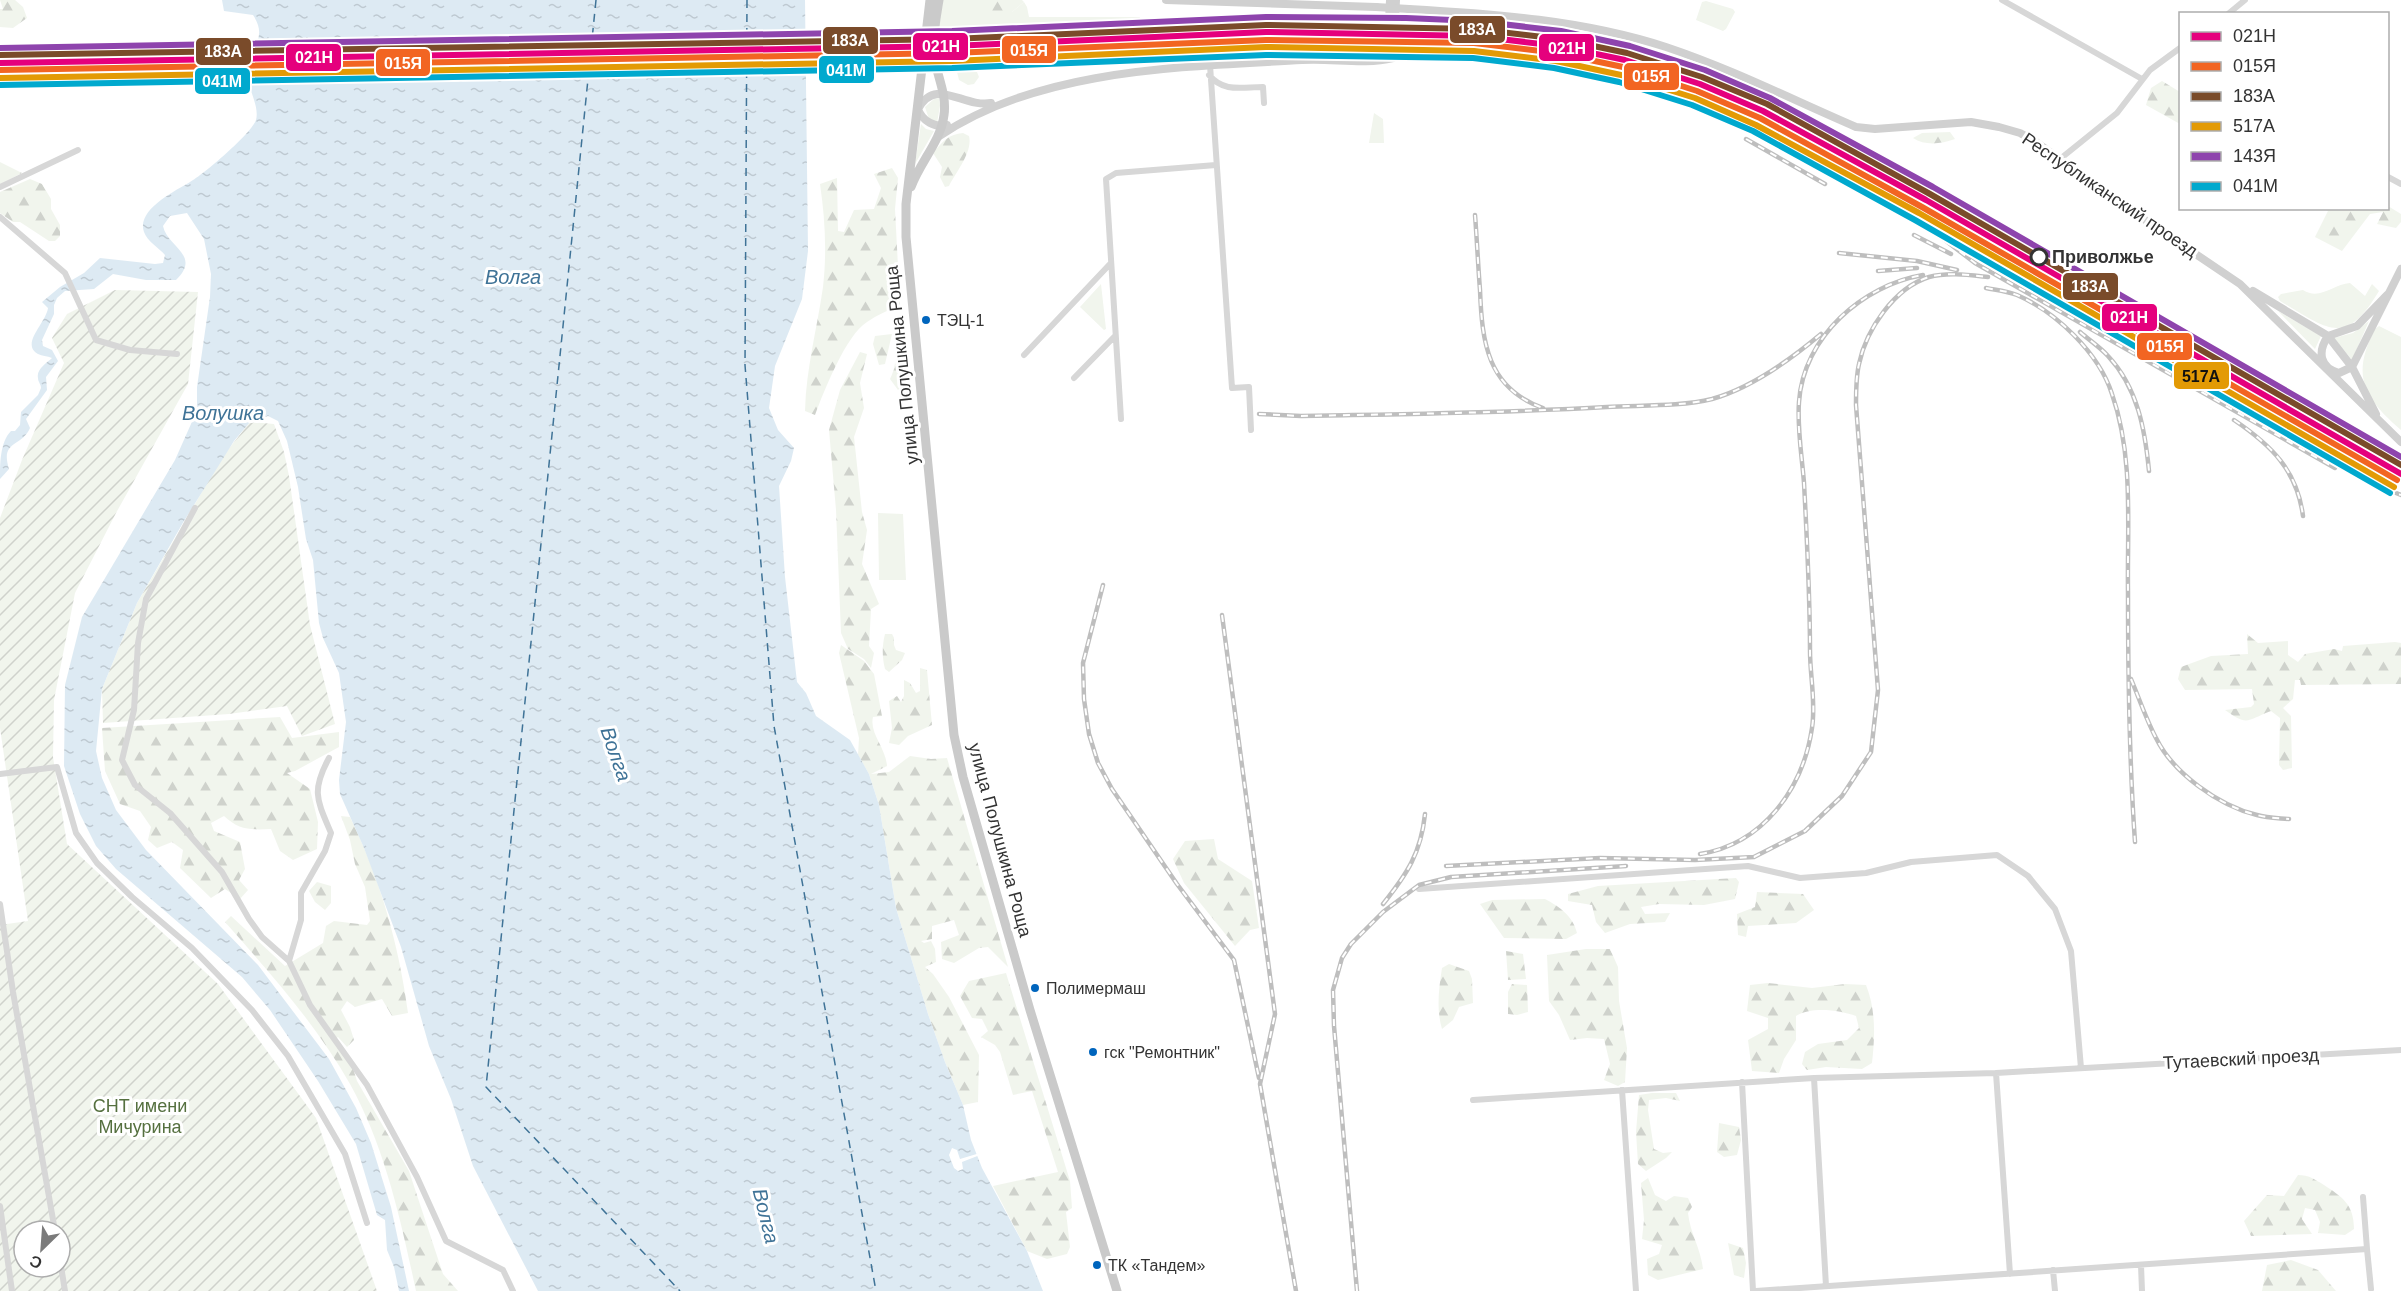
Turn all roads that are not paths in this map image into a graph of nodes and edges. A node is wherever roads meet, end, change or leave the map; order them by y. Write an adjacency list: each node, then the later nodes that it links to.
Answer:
1 (930, 0): 17 (main road, улица Полушкина Роща)
2 (939, 0): 14 (main road)
3 (1166, 0): 8 (main road, Республиканский проезд)
4 (1390, 0): 11 (main road)
5 (1396, 0): 11 (main road)
6 (2002, 0): 13 (street)
7 (2245, 0): 9 (street)
8 (1192, 1): 22 (main road, Республиканский проезд, bridge)
9 (2230, 12)
10 (2179, 50): 13 (street)
11 (1390, 59): 12 (main road, улица Полушкина Роща)
12 (1209, 69): 15 (main road, улица Полушкина Роща); 16 (street); 23 (street)
13 (2142, 79): 22 (street)
14 (944, 92): 15 (main road, улица Полушкина Роща); 17 (main road); 19 (main road)
15 (1006, 100): 18 (main road, улица Полушкина Роща)
16 (1264, 103)
17 (918, 109): 19 (main road); 25 (main road, улица Полушкина Роща)
18 (960, 122): 19 (main road, улица Полушкина Роща); 20 (main road, улица Полушкина Роща)
19 (942, 126): 20 (main road)
20 (938, 137): 25 (main road, улица Полушкина Роща)
21 (78, 150): 24 (street)
22 (2060, 159): 29 (main road, Республиканский проезд)
23 (1216, 165): 27 (street); 40 (street)
24 (0, 187)
25 (906, 204): 67 (main road, улица Полушкина Роща)
26 (0, 217): 33 (street)
27 (1110, 264): 31 (street); 34 (street)
28 (2401, 269): 30 (main road)
29 (2240, 284): 32 (main road, Республиканский проезд); 35 (main road, Республиканский проезд)
30 (2386, 295): 32 (main road); 36 (main road)
31 (1115, 336): 37 (street); 38 (street)
32 (2328, 336): 35 (main road); 36 (main road, Республиканский проезд)
33 (177, 354)
34 (1024, 355)
35 (2325, 367): 36 (main road); 39 (main road, Республиканский проезд)
36 (2352, 367): 39 (main road, Республиканский проезд)
37 (1074, 378)
38 (1121, 419)
39 (2381, 422): 41 (main road, Республиканский проезд)
40 (1251, 430)
41 (2401, 442)
42 (195, 508): 47 (street)
43 (329, 758): 47 (street)
44 (0, 774): 58 (street)
45 (1419, 889): 49 (street)
46 (0, 904): 57 (street)
47 (289, 962): 66 (street)
48 (2401, 1050): 49 (street, Тутаевский проезд)
49 (2081, 1068): 50 (street, Тутаевский проезд)
50 (1996, 1073): 51 (street, Тутаевский проезд); 62 (street)
51 (1814, 1078): 52 (street, Тутаевский проезд); 63 (street)
52 (1742, 1082): 53 (street, Тутаевский проезд); 69 (street)
53 (1622, 1090): 54 (street, Тутаевский проезд); 68 (street)
54 (1473, 1100)
55 (2363, 1197): 59 (street)
56 (0, 1206): 65 (street)
57 (53, 1219)
58 (367, 1223)
59 (2367, 1249): 60 (street); 64 (street)
60 (2141, 1265): 61 (street); 71 (street)
61 (2053, 1270): 62 (street); 70 (street)
62 (2010, 1274): 63 (street)
63 (1826, 1286): 69 (street)
64 (2371, 1289)
65 (12, 1291)
66 (513, 1291)
67 (1117, 1291)
68 (1636, 1291)
69 (1754, 1291)
70 (2055, 1291)
71 (2142, 1291)

